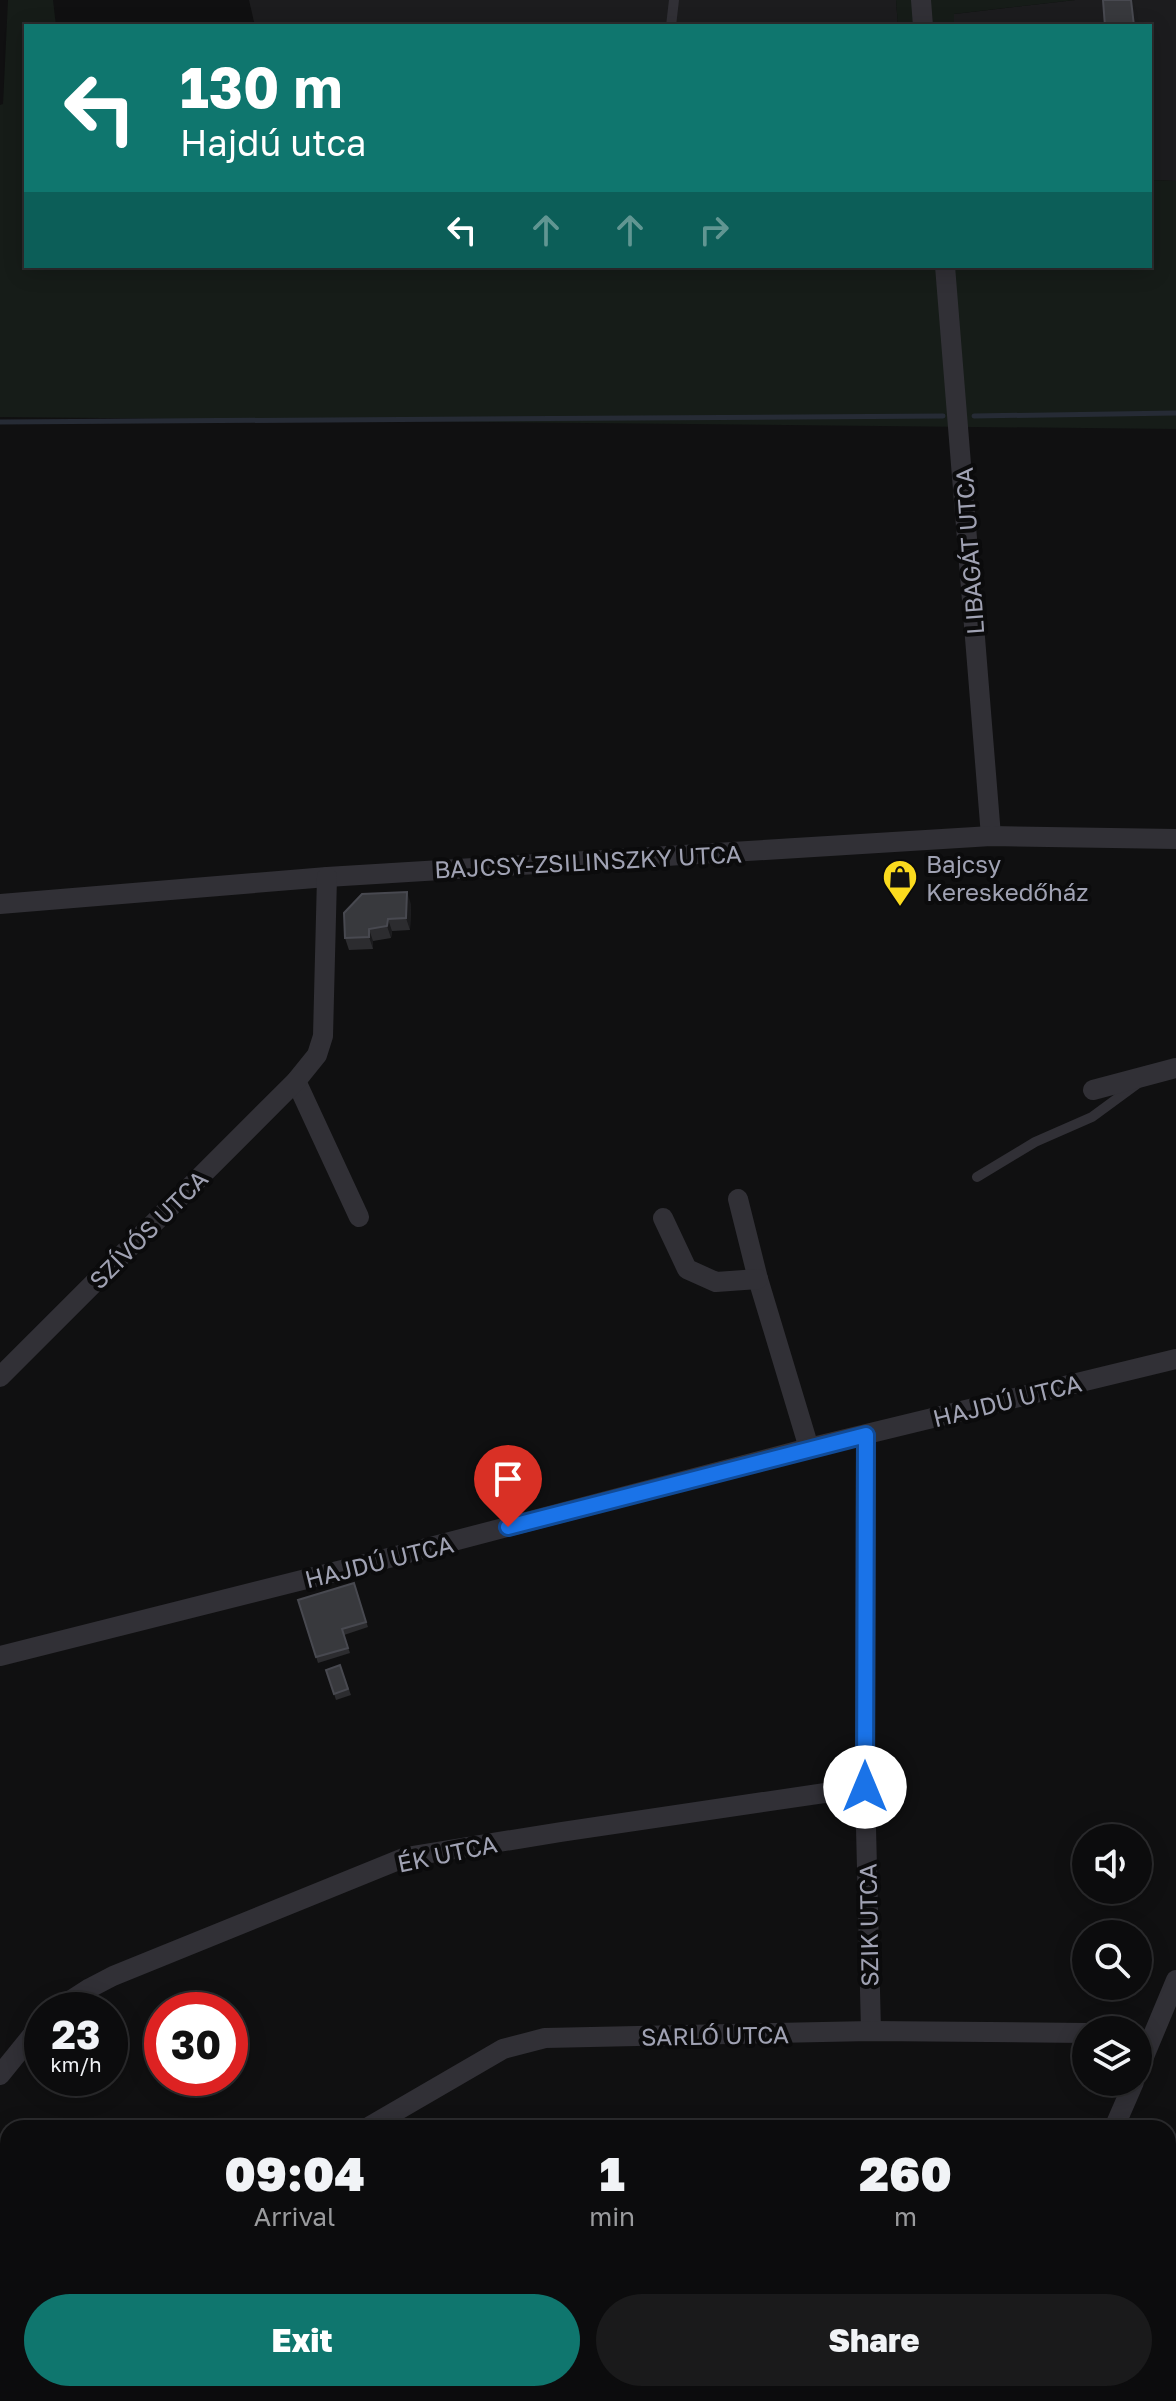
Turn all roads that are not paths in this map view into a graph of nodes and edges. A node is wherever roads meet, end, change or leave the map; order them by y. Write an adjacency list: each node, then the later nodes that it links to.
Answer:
1 (674, 0): 3 (lane)
2 (921, 0): 4 (street)
3 (671, 24)
4 (923, 24)
5 (945, 268): 6 (street, LIBAGÁT UTCA)
6 (991, 836): 7 (street, BAJCSY-ZSILINSZKY UTCA); 8 (street, BAJCSY-ZSILINSZKY UTCA)
7 (1176, 839)
8 (327, 877): 9 (street, BAJCSY-ZSILINSZKY UTCA); 12 (street, SZÍVÓS UTCA)
9 (0, 904)
10 (1176, 1068): 11 (street)
11 (1148, 1075): 13 (street); 14 (lane)
12 (296, 1081): 16 (street); 20 (street, SZÍVÓS UTCA)
13 (1093, 1090)
14 (977, 1177)
15 (738, 1199): 18 (street)
16 (359, 1217)
17 (663, 1218): 18 (street)
18 (758, 1279): 22 (street)
19 (1176, 1359): 21 (street, HAJDÚ UTCA)
20 (0, 1377)
21 (866, 1435): 22 (street, HAJDÚ UTCA); 24 (street, SZIK UTCA)
22 (809, 1448): 23 (street, HAJDÚ UTCA)
23 (0, 1656)
24 (865, 1787): 26 (street, ÉK UTCA); 28 (street, SZIK UTCA)
25 (1176, 1980): 27 (street)
26 (84, 1992)
27 (1152, 2026)
28 (871, 2031): 29 (street, SARLÓ UTCA); 33 (street, SARLÓ UTCA)
29 (1072, 2033)
30 (24, 2045): 31 (street)
31 (0, 2075)
32 (1128, 2096): 34 (street)
33 (381, 2120)
34 (1117, 2120)

